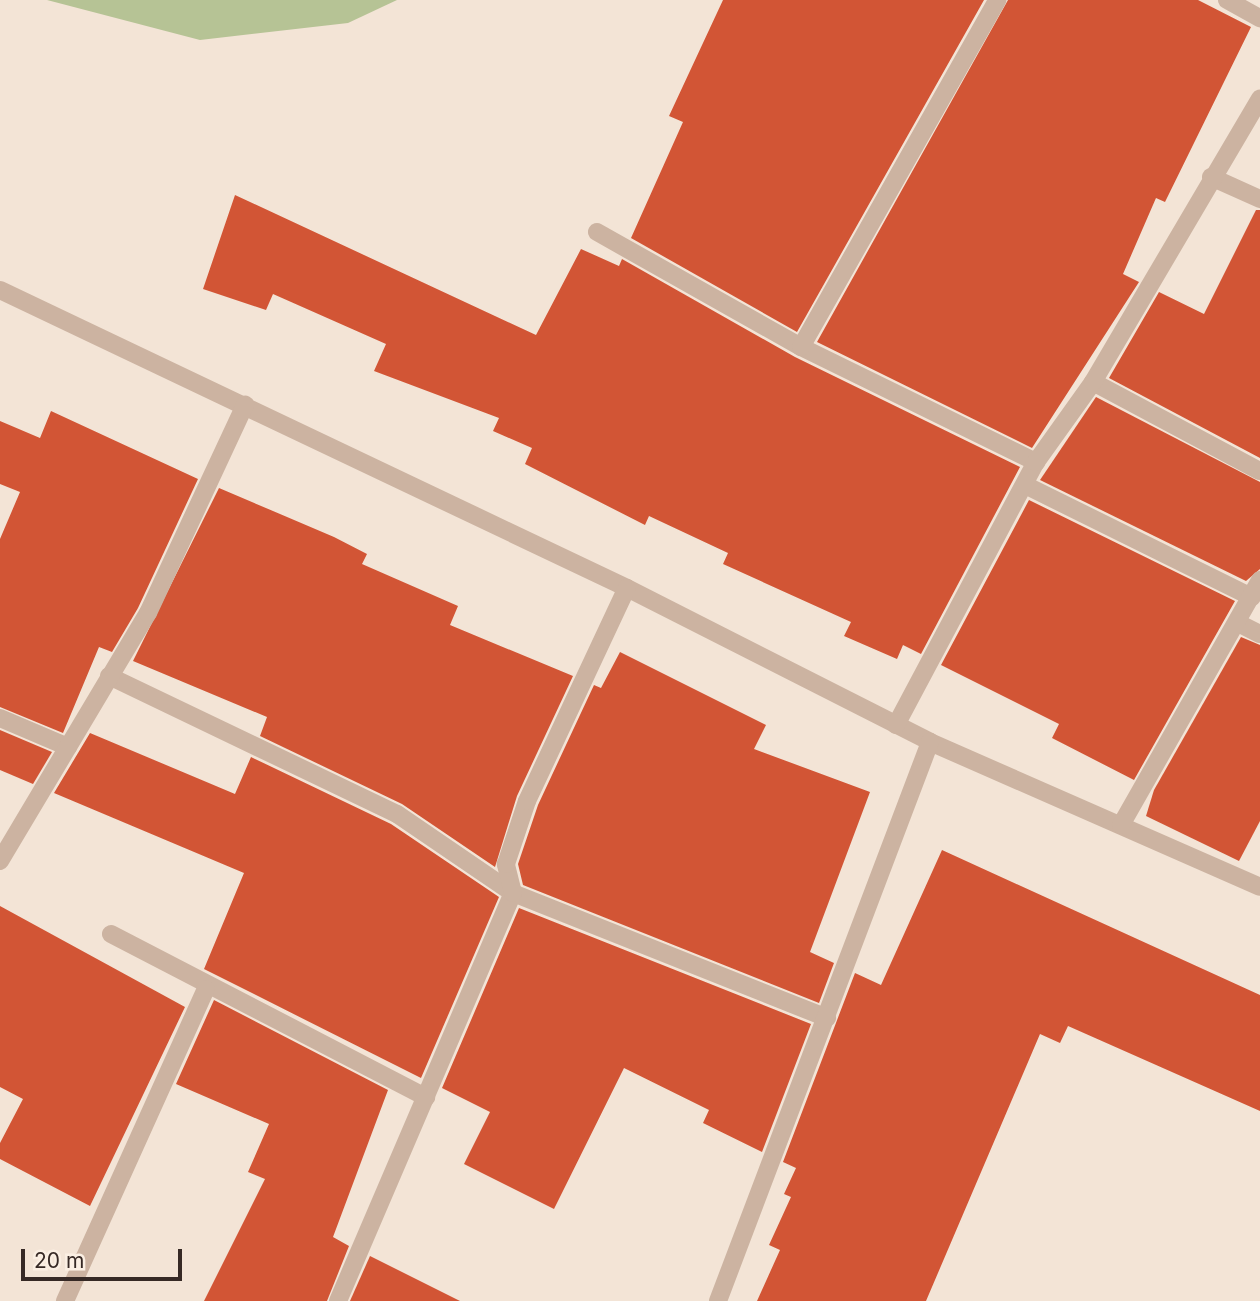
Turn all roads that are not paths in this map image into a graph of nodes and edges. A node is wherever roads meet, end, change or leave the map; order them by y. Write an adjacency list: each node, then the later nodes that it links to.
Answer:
1 (997, 0): 9 (street)
2 (1227, 0): 3 (street)
3 (1260, 18)
4 (1260, 98): 5 (street)
5 (1211, 177): 6 (street); 10 (street)
6 (1260, 199)
7 (597, 232): 9 (street)
8 (0, 290): 11 (street)
9 (801, 347): 12 (street)
10 (1093, 382): 12 (street); 13 (street)
11 (245, 405): 15 (street); 19 (street)
12 (1036, 463): 14 (street)
13 (1260, 471)
14 (1027, 486): 16 (street); 21 (street)
15 (627, 588): 21 (street); 27 (street)
16 (1256, 589): 17 (street)
17 (1240, 624): 18 (street); 24 (street)
18 (1260, 634)
19 (109, 676): 23 (street); 27 (street)
20 (0, 718): 23 (street)
21 (896, 725): 22 (street)
22 (930, 742): 24 (street); 30 (street)
23 (68, 747): 25 (street)
24 (1121, 825): 26 (street)
25 (0, 861)
26 (1260, 887)
27 (513, 893): 30 (street); 31 (street)
28 (111, 934): 29 (street)
29 (206, 989): 31 (street); 32 (street)
30 (827, 1018): 34 (street)
31 (426, 1097): 33 (street)
32 (65, 1301)
33 (338, 1301)
34 (718, 1301)

